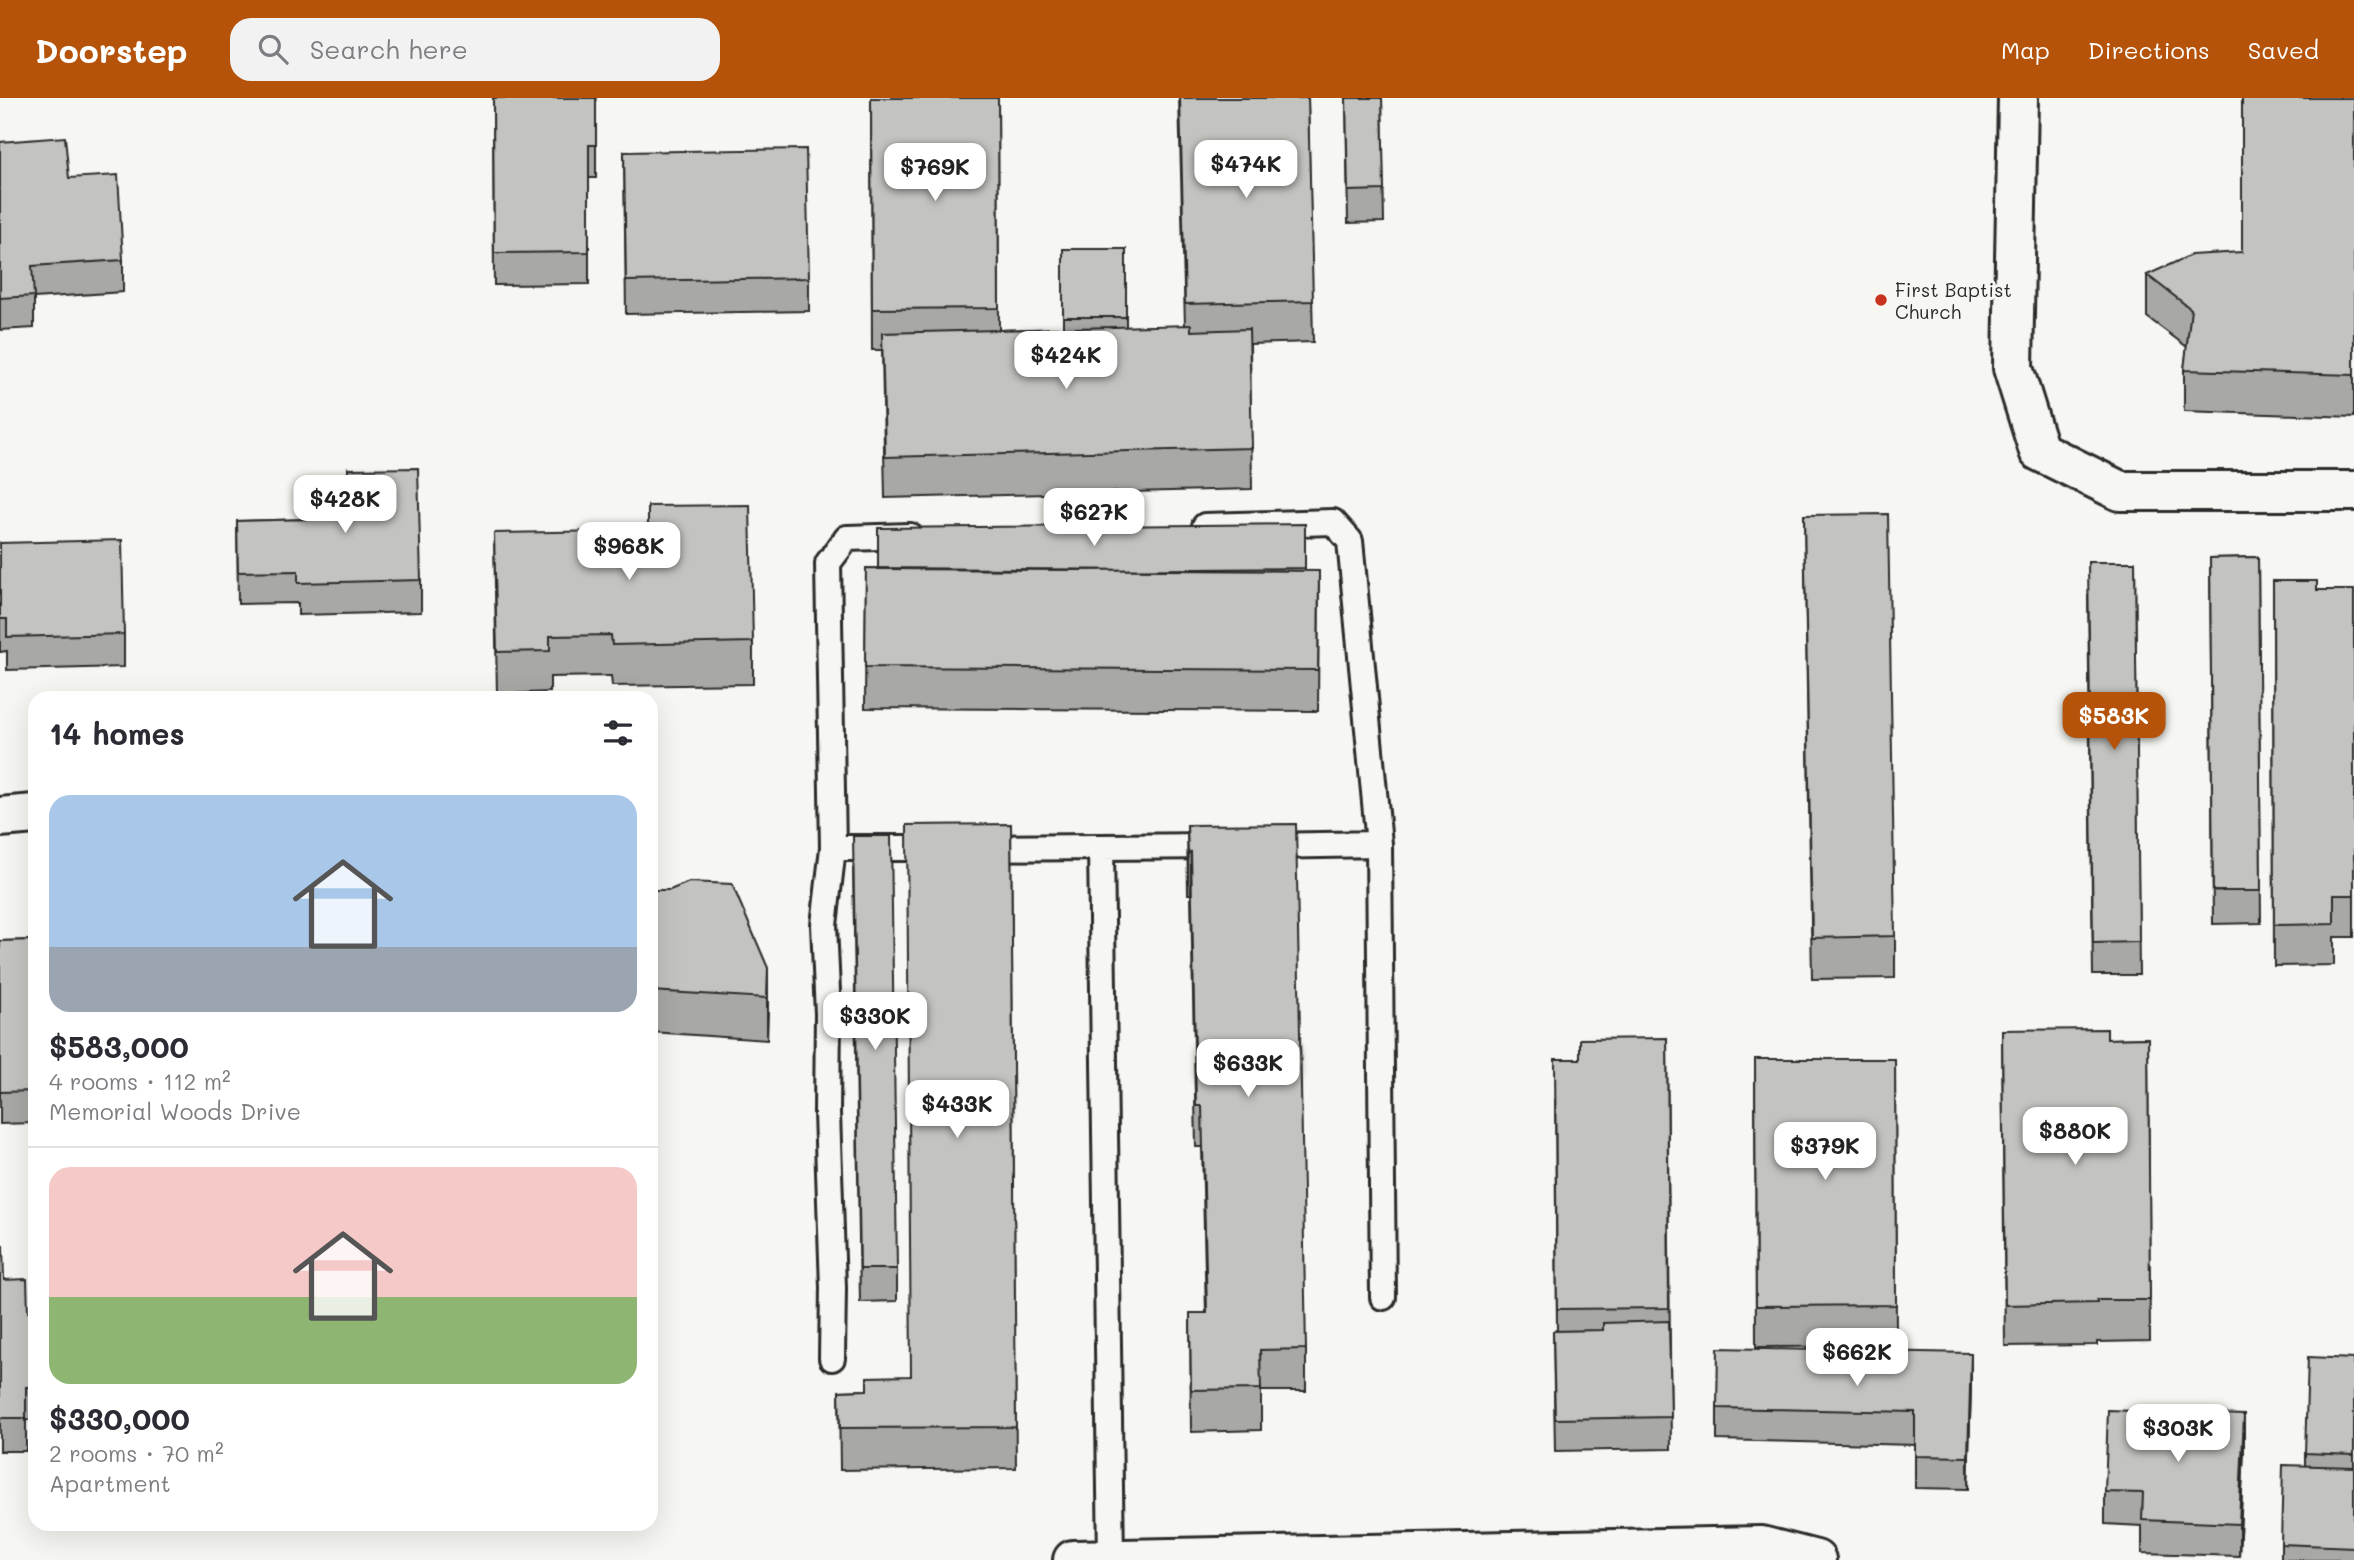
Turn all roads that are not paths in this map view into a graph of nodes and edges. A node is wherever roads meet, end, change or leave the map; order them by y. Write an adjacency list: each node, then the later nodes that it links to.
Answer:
1 (2018, 98): 2 (street)
2 (2354, 491)
3 (1181, 527): 7 (lane)
4 (930, 535): 9 (lane)
5 (28, 815): 6 (street)
6 (0, 817)
7 (1378, 844): 8 (lane); 10 (lane)
8 (1101, 848): 9 (lane); 12 (lane)
9 (833, 849): 11 (lane)
10 (1383, 1297)
11 (832, 1358)
12 (1111, 1559): 13 (street); 14 (street)
13 (1073, 1560)
14 (1816, 1560)

